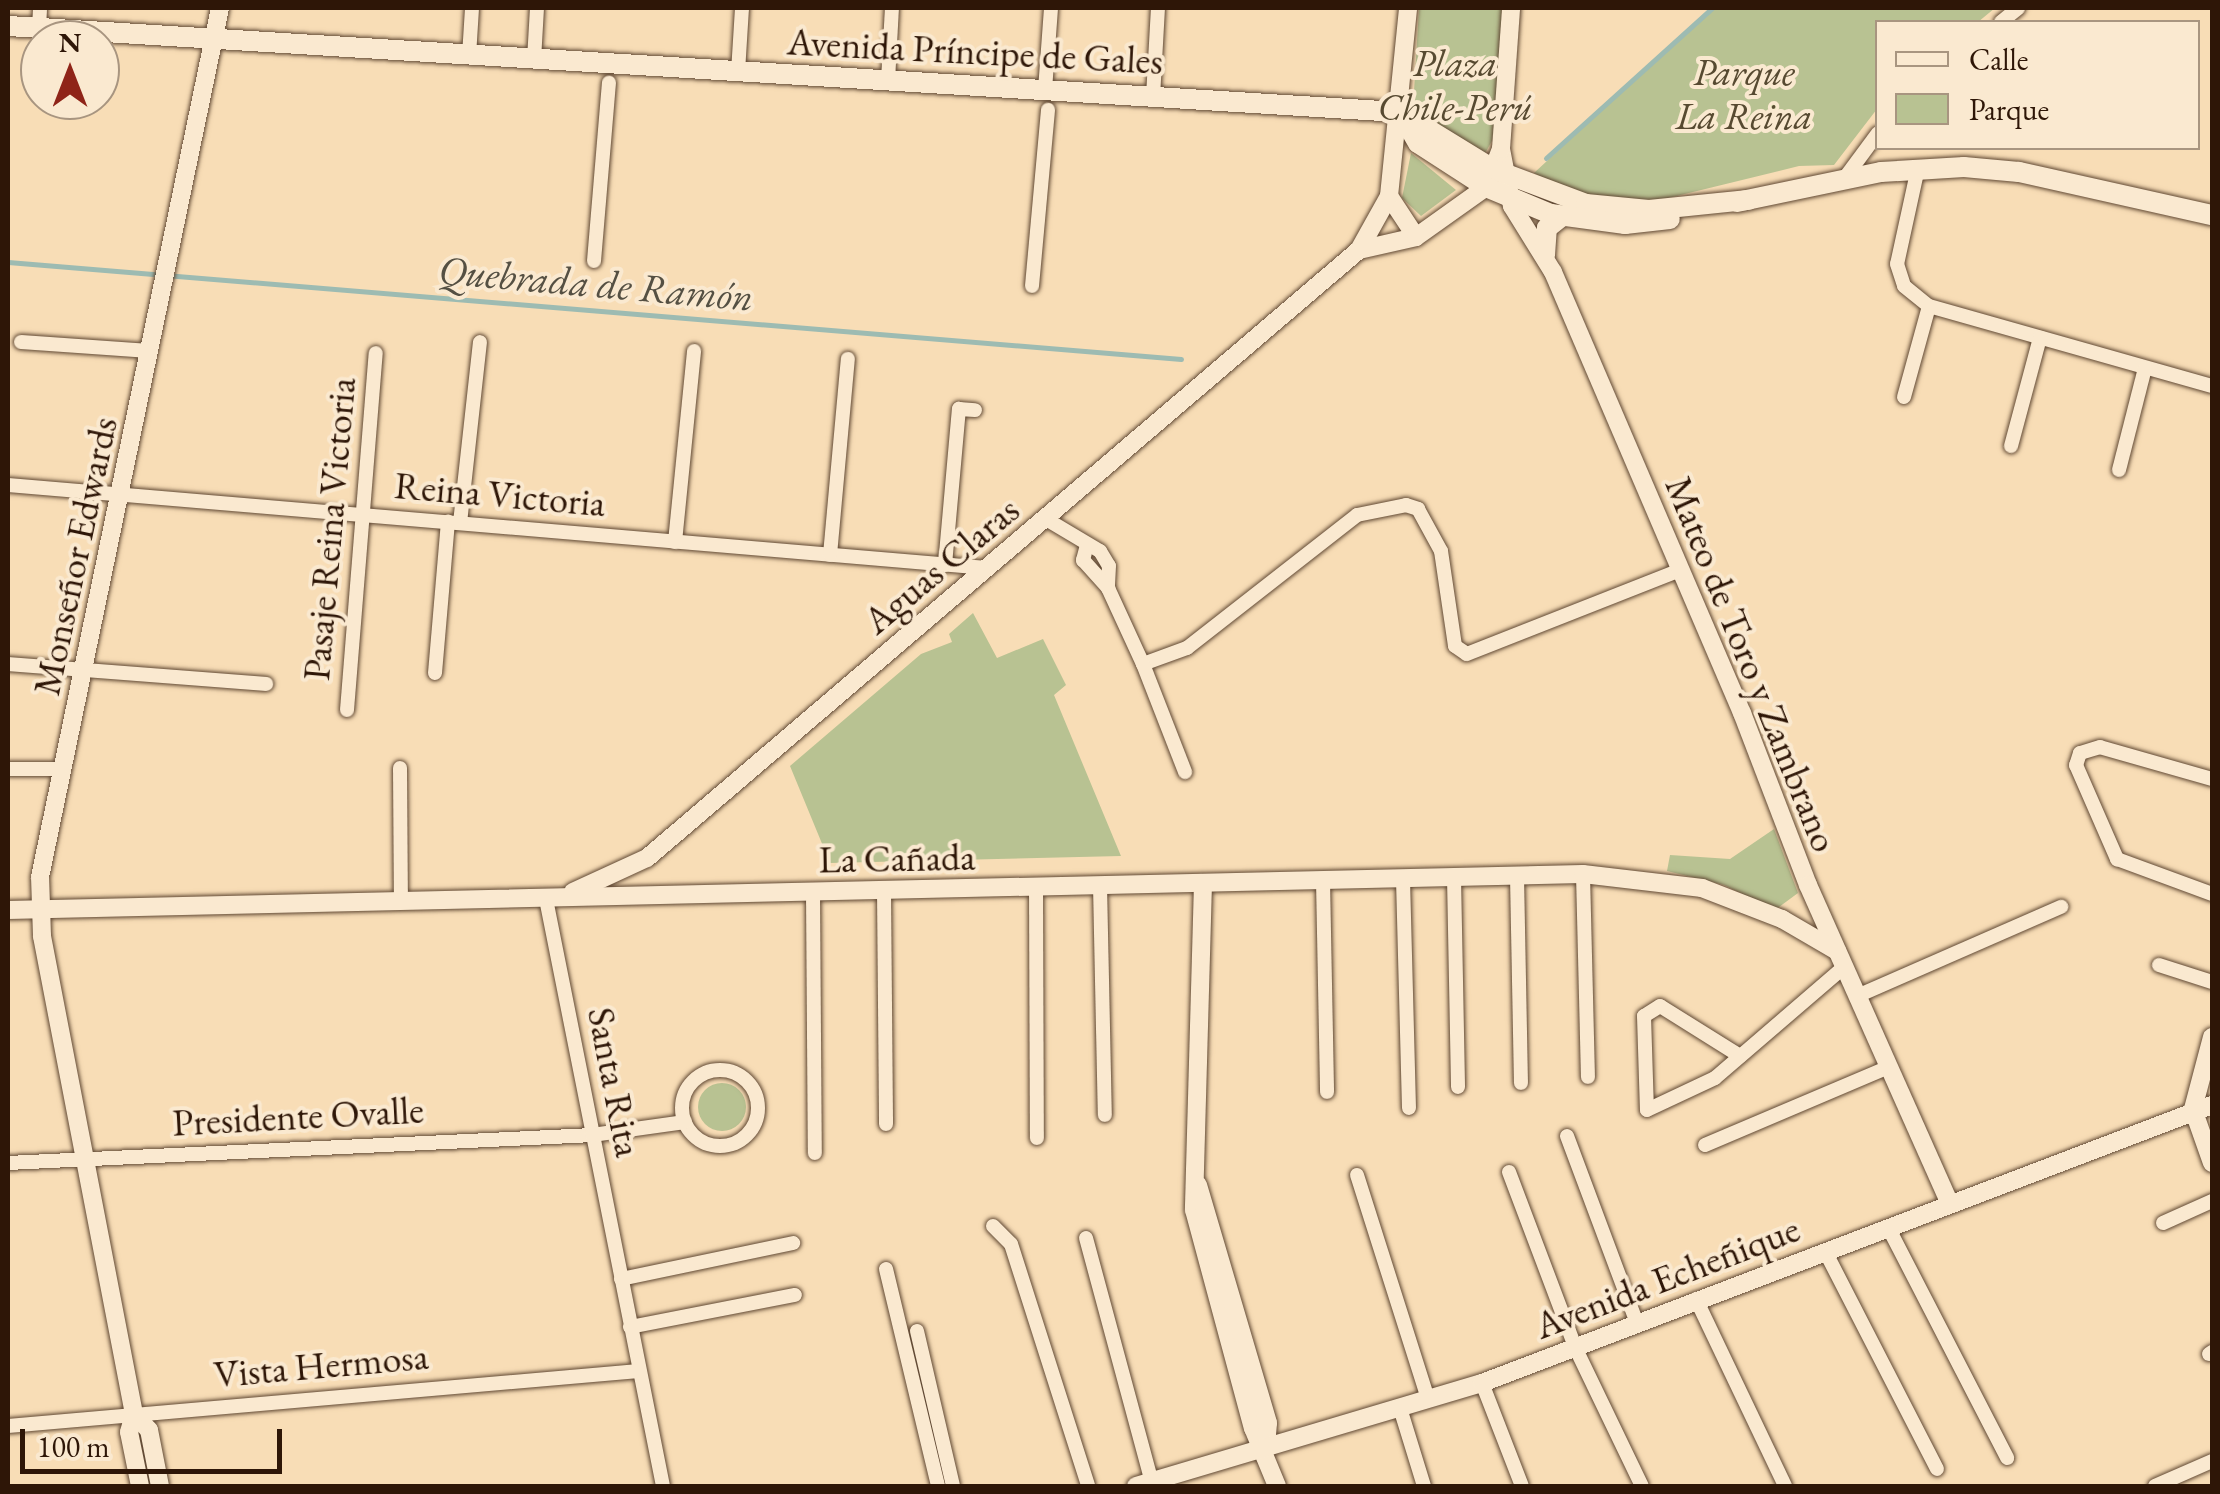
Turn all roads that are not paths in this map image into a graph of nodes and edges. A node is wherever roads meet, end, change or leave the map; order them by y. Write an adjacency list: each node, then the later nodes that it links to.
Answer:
1 (220, 8): 12 (street, Monseñor Edwards)
2 (472, 8): 13 (street)
3 (536, 8): 14 (street)
4 (742, 8): 15 (street)
5 (892, 8): 16 (street)
6 (1051, 8): 19 (street)
7 (1158, 8): 18 (street)
8 (1408, 8): 20 (street, Aguas Claras)
9 (1511, 8): 23 (street)
10 (39, 18): 11 (main road, Avenida Príncipe de Gales); 12 (main road, Avenida Príncipe de Gales)
11 (8, 26)
12 (214, 41): 13 (main road, Avenida Príncipe de Gales); 39 (street, Monseñor Edwards)
13 (469, 56): 14 (main road, Avenida Príncipe de Gales)
14 (534, 60): 15 (main road, Avenida Príncipe de Gales)
15 (738, 72): 16 (main road, Avenida Príncipe de Gales)
16 (888, 81): 19 (main road, Avenida Príncipe de Gales)
17 (609, 83): 33 (street)
18 (1152, 97): 19 (main road, Avenida Príncipe de Gales); 20 (main road, Avenida Príncipe de Gales)
19 (1046, 100): 34 (street)
20 (1400, 112): 23 (main road); 25 (street, Aguas Claras)
21 (1875, 137): 24 (street)
22 (1918, 168): 24 (main road); 28 (main road); 35 (street)
23 (1494, 177): 26 (main road); 27 (main road); 30 (street, Aguas Claras)
24 (1844, 178): 27 (main road)
25 (1390, 196): 30 (street); 31 (street, Aguas Claras)
26 (1509, 196): 29 (main road); 32 (street, Mateo de Toro y Zambrano)
27 (1748, 200): 29 (main road)
28 (2212, 215)
29 (1562, 216): 32 (main road)
30 (1416, 237): 31 (street, Aguas Claras)
31 (1359, 250): 52 (street, Aguas Claras)
32 (1545, 255): 58 (street, Mateo de Toro y Zambrano)
33 (594, 261)
34 (1032, 286)
35 (1929, 306): 36 (street); 45 (street)
36 (2040, 338): 43 (street); 47 (street)
37 (21, 342): 39 (street)
38 (480, 342): 53 (street)
39 (150, 351): 50 (street, Monseñor Edwards)
40 (694, 351): 54 (street)
41 (376, 353): 51 (street, Pasaje Reina Victoria)
42 (848, 359): 55 (street)
43 (2145, 368): 44 (street); 48 (street)
44 (2211, 386)
45 (1904, 396)
46 (975, 410): 56 (street)
47 (2011, 446)
48 (2119, 470)
49 (8, 486): 50 (street, Reina Victoria)
50 (122, 494): 51 (street, Reina Victoria); 61 (street, Monseñor Edwards)
51 (363, 515): 53 (street, Reina Victoria); 64 (street, Pasaje Reina Victoria)
52 (1046, 519): 57 (street, Aguas Claras); 60 (street)
53 (454, 523): 54 (street, Reina Victoria); 62 (street)
54 (676, 542): 55 (street, Reina Victoria)
55 (830, 555): 56 (street, Reina Victoria)
56 (944, 564): 57 (street, Reina Victoria)
57 (986, 568): 70 (street, Aguas Claras)
58 (1680, 570): 60 (street); 88 (street, Mateo de Toro y Zambrano)
59 (8, 664): 61 (street)
60 (1143, 664): 68 (street)
61 (84, 669): 63 (street); 67 (street, Monseñor Edwards)
62 (435, 673)
63 (266, 684)
64 (347, 710)
65 (400, 768): 84 (street)
66 (8, 769): 67 (street)
67 (64, 769): 87 (street, Monseñor Edwards)
68 (1186, 772)
69 (2212, 779): 81 (street)
70 (648, 858): 82 (street); 83 (street, Aguas Claras)
71 (1583, 874): 72 (street, La Cañada); 89 (street, La Cañada); 97 (street)
72 (1517, 876): 73 (street, La Cañada); 98 (street)
73 (1454, 877): 74 (street, La Cañada); 99 (street)
74 (1403, 878): 75 (street, La Cañada); 102 (street)
75 (1322, 880): 76 (street, La Cañada); 100 (street)
76 (1203, 883): 77 (street, La Cañada); 139 (street)
77 (1100, 886): 78 (street, La Cañada); 104 (street)
78 (1036, 887): 79 (street, La Cañada); 109 (street)
79 (884, 890): 80 (street, La Cañada); 106 (street)
80 (813, 892): 82 (street, La Cañada); 111 (street)
81 (2212, 894)
82 (666, 896): 83 (street, La Cañada)
83 (546, 898): 84 (street, La Cañada); 107 (street, Santa Rita)
84 (400, 902): 87 (street, La Cañada)
85 (2061, 907): 93 (street)
86 (8, 910): 87 (street, La Cañada)
87 (40, 910): 112 (street, Monseñor Edwards)
88 (1820, 913): 89 (street, La Cañada); 90 (street, Mateo de Toro y Zambrano)
89 (1782, 918): 90 (street, La Cañada)
90 (1841, 959): 93 (street, Mateo de Toro y Zambrano); 95 (street)
91 (2159, 965): 92 (street)
92 (2212, 982)
93 (1857, 996): 96 (street, Mateo de Toro y Zambrano)
94 (2212, 1037): 103 (street)
95 (1740, 1056): 95 (street)
96 (1889, 1067): 110 (street); 118 (street, Mateo de Toro y Zambrano)
97 (1588, 1077)
98 (1521, 1083)
99 (1458, 1088)
100 (1327, 1092)
101 (2212, 1106): 103 (street, Avenida Echeñique)
102 (1409, 1108)
103 (2192, 1110): 114 (street); 118 (street, Avenida Echeñique)
104 (1105, 1115)
105 (685, 1122): 105 (street); 107 (street, Presidente Ovalle)
106 (886, 1124)
107 (592, 1135): 112 (street, Presidente Ovalle); 126 (street, Santa Rita)
108 (1567, 1136): 129 (street)
109 (1037, 1138)
110 (1705, 1145)
111 (815, 1153)
112 (85, 1159): 113 (street, Presidente Ovalle); 137 (street, Monseñor Edwards)
113 (8, 1163)
114 (2212, 1163)
115 (1509, 1172): 132 (street)
116 (1357, 1175): 135 (street)
117 (2212, 1201): 119 (street)
118 (1950, 1204): 121 (street, Avenida Echeñique)
119 (2163, 1223)
120 (993, 1226): 149 (street)
121 (1888, 1227): 124 (street, Avenida Echeñique); 140 (street)
122 (1086, 1238): 143 (street)
123 (793, 1243): 126 (street)
124 (1826, 1251): 128 (street, Avenida Echeñique); 142 (street)
125 (886, 1270): 147 (street)
126 (621, 1279): 130 (street, Santa Rita)
127 (795, 1295): 130 (street)
128 (1696, 1299): 129 (street, Avenida Echeñique); 154 (street)
129 (1637, 1323): 132 (street, Avenida Echeñique)
130 (630, 1327): 133 (street, Santa Rita)
131 (916, 1332): 148 (street)
132 (1575, 1347): 134 (street, Avenida Echeñique); 153 (street)
133 (639, 1371): 137 (street, Vista Hermosa); 146 (street, Santa Rita)
134 (1482, 1383): 135 (street, Avenida Echeñique); 152 (street)
135 (1428, 1400): 136 (street, Avenida Echeñique)
136 (1400, 1408): 139 (street, Avenida Echeñique); 151 (street)
137 (134, 1414): 138 (street, Vista Hermosa); 144 (street, Monseñor Edwards); 145 (street, Monseñor Edwards)
138 (8, 1426)
139 (1266, 1449): 143 (street, Avenida Echeñique); 150 (street)
140 (2007, 1458)
141 (2212, 1462): 155 (street)
142 (1937, 1469)
143 (1144, 1485)
144 (140, 1486)
145 (160, 1486)
146 (663, 1486)
147 (938, 1486)
148 (953, 1486)
149 (1088, 1486)
150 (1277, 1486)
151 (1424, 1486)
152 (1522, 1486)
153 (1642, 1486)
154 (1785, 1486)
155 (2155, 1486)

